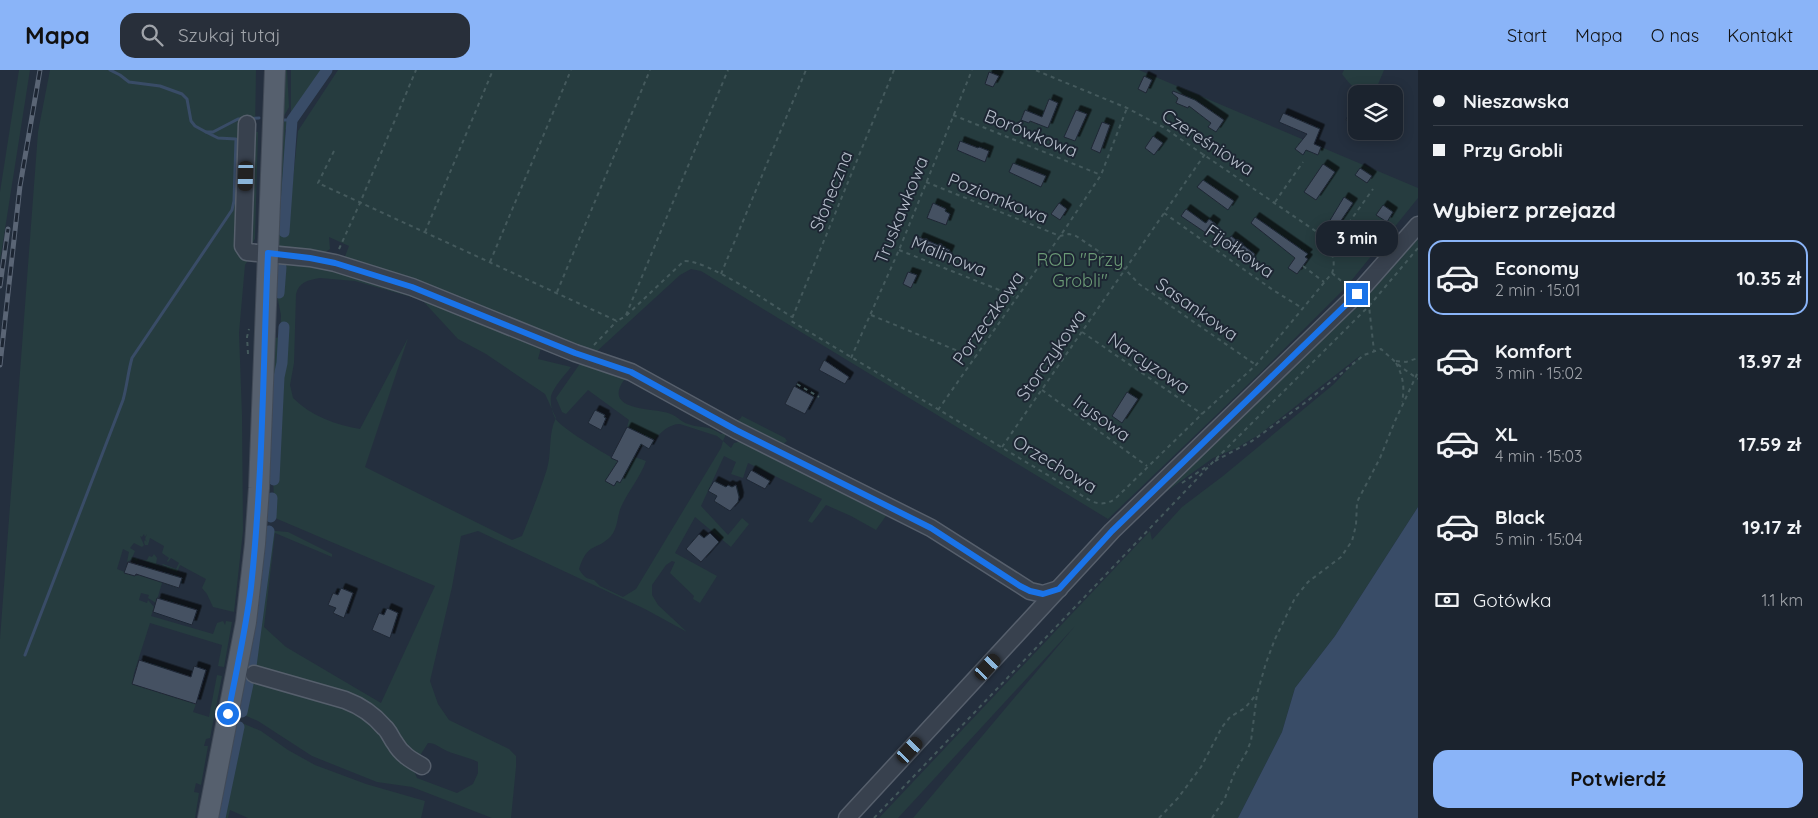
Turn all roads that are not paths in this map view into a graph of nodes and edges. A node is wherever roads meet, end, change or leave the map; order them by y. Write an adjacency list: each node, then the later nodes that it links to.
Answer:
1 (275, 70): 4 (main road)
2 (247, 124): 4 (street)
3 (1418, 225): 6 (street)
4 (268, 253): 5 (street); 10 (main road)
5 (1020, 586): 6 (street); 7 (street)
6 (1059, 589): 7 (street)
7 (1027, 625): 11 (street)
8 (254, 674): 9 (street)
9 (422, 766)
10 (208, 818)
11 (848, 818)

